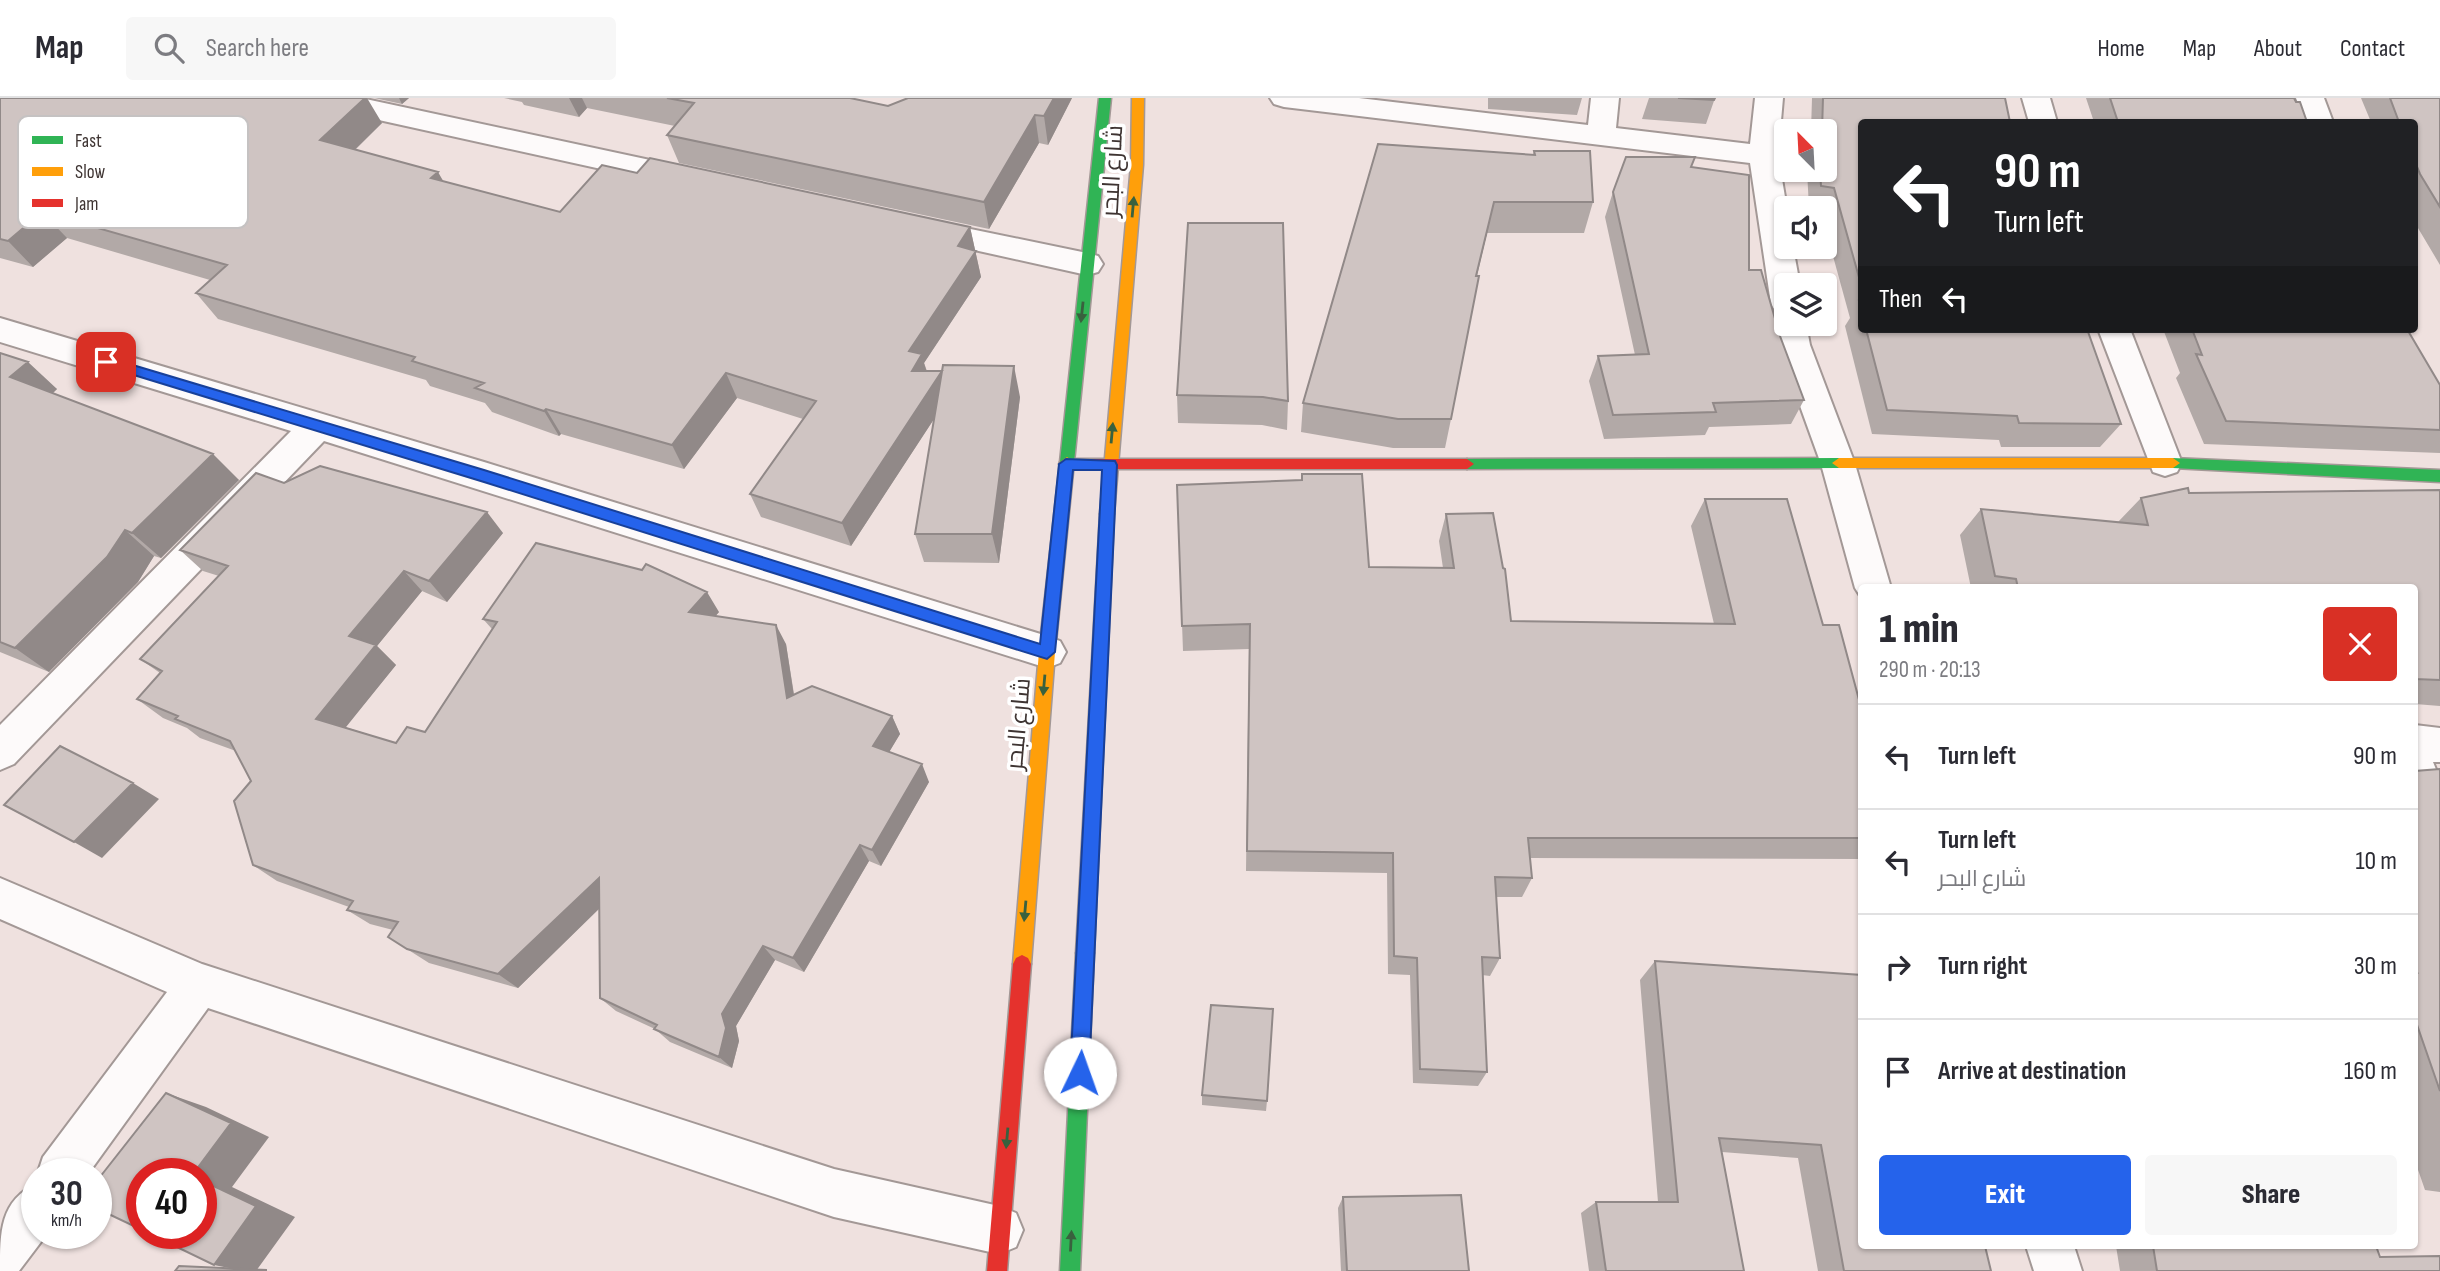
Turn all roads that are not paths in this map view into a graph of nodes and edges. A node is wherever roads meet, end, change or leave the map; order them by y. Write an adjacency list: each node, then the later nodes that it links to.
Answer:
1 (320, 98): 13 (street)
2 (1105, 98): 15 (street, شارع البحر)
3 (1138, 98): 24 (street, شارع البحر, one-way to 3)
4 (1284, 98): 11 (street)
5 (1605, 98): 11 (street)
6 (1769, 98): 12 (street)
7 (2036, 98): 9 (street)
8 (2310, 98): 10 (street)
9 (2042, 119)
10 (2318, 119)
11 (1601, 136): 12 (street)
12 (1763, 155): 16 (street)
13 (724, 186)
14 (899, 223): 15 (street)
15 (1087, 264): 22 (street, شارع البحر, one-way to 22)
16 (1782, 273)
17 (0, 330): 20 (street)
18 (2116, 333): 21 (street)
19 (1792, 336): 23 (street)
20 (317, 426): 27 (street); 30 (street)
21 (2165, 463): 23 (street); 25 (street)
22 (1066, 464): 24 (street); 27 (street, شارع البحر)
23 (1838, 464): 24 (street); 26 (street)
24 (1110, 465): 40 (street, شارع البحر, one-way to 24)
25 (2440, 476)
26 (1872, 584)
27 (1047, 652): 38 (street, شارع البحر, one-way to 38)
28 (2418, 742): 29 (street)
29 (2440, 745)
30 (0, 752)
31 (2418, 774): 32 (street)
32 (2440, 832)
33 (0, 898): 34 (street)
34 (199, 984): 35 (street); 38 (street)
35 (72, 1158)
36 (21, 1228): 39 (street)
37 (2051, 1249): 41 (street)
38 (998, 1251)
39 (0, 1257)
40 (1070, 1271)
41 (2058, 1271)

